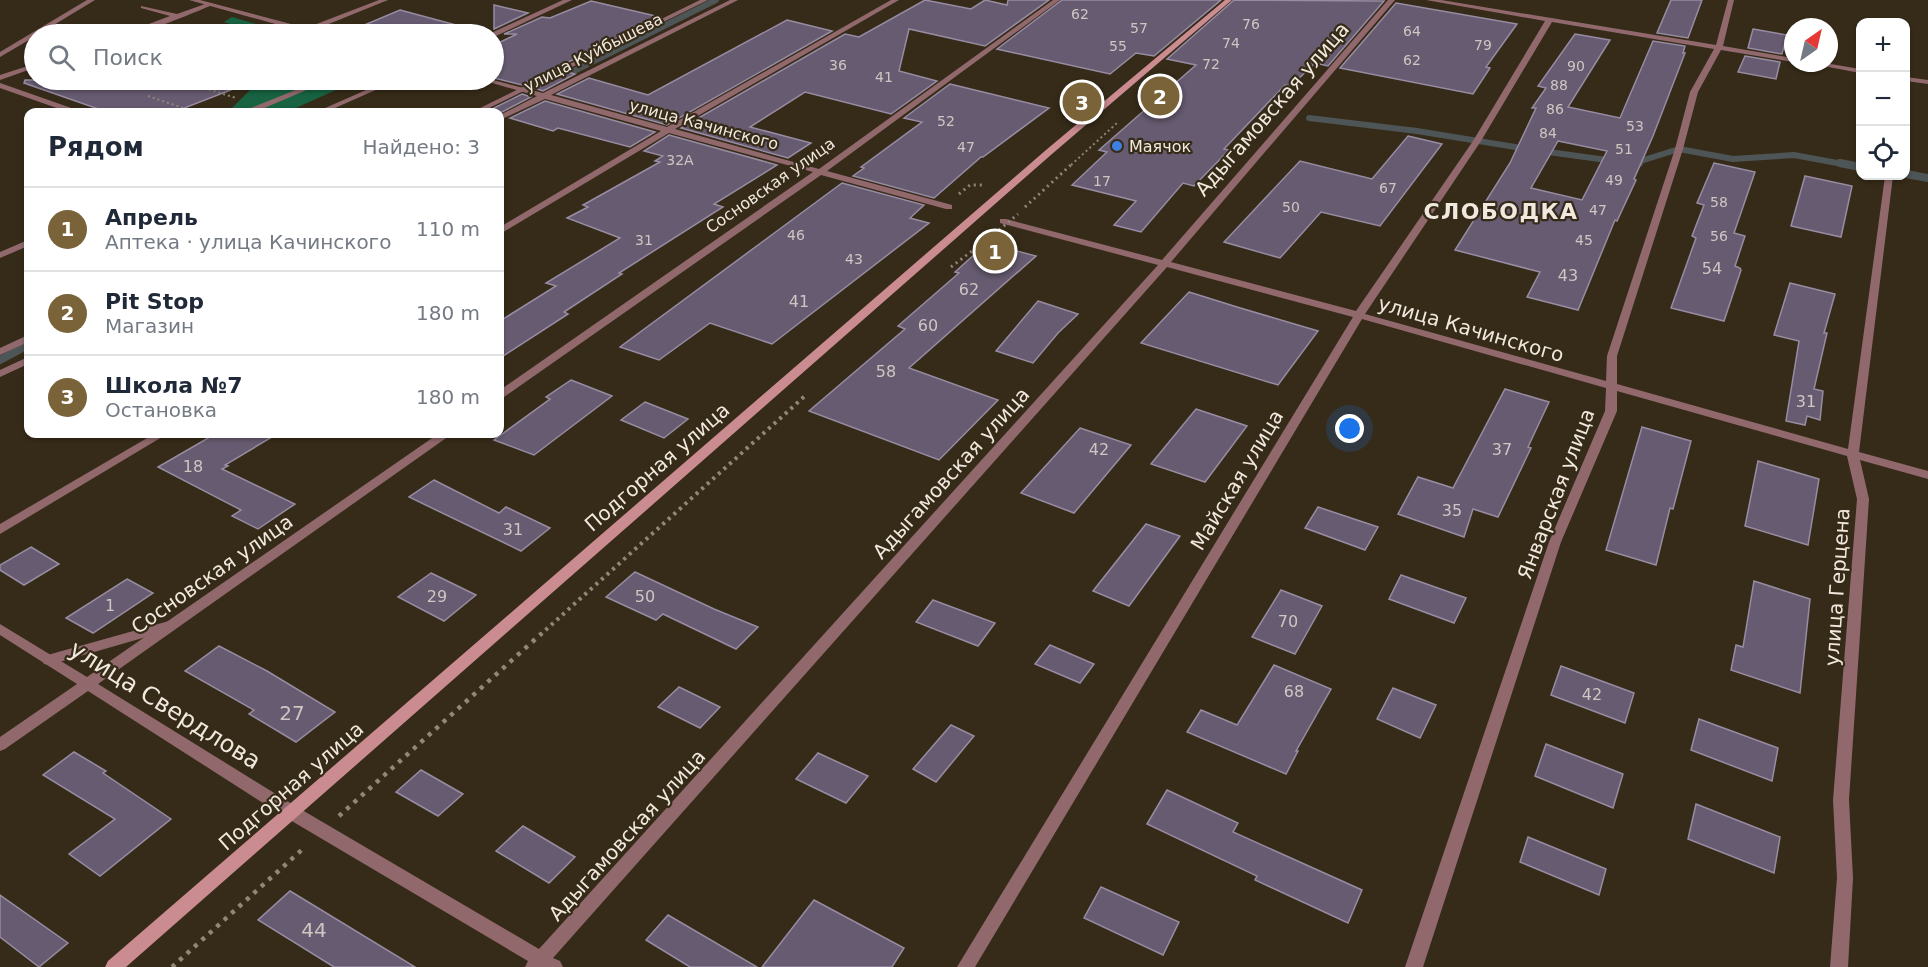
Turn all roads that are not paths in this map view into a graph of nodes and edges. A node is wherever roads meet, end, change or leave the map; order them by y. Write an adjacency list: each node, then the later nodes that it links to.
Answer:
1 (92, 0): 18 (street)
2 (192, 0): 14 (street)
3 (221, 0): 14 (street)
4 (385, 0): 21 (street)
5 (568, 0): 22 (street)
6 (705, 0): 37 (street)
7 (735, 0): 38 (street, улица Куйбышева)
8 (896, 0): 44 (street)
9 (1057, 0): 45 (street, Сосновская улица)
10 (1229, 0): 70 (street, Подгорная улица)
11 (1392, 0): 52 (street, Адыгамовская улица)
12 (1429, 0): 17 (street)
13 (1731, 0): 24 (street, Январская улица)
14 (208, 4): 16 (street); 20 (street)
15 (143, 7): 16 (street)
16 (178, 16): 19 (street)
17 (1550, 19): 24 (street); 53 (street, Майская улица)
18 (52, 24)
19 (156, 24)
20 (281, 24)
21 (324, 24)
22 (504, 29)
23 (24, 41): 25 (street)
24 (1719, 47): 26 (street); 58 (street, Январская улица)
25 (0, 55)
26 (1784, 58)
27 (1838, 67): 29 (street)
28 (24, 70): 30 (street)
29 (1856, 70)
30 (0, 78)
31 (1910, 80): 32 (street)
32 (1928, 82)
33 (0, 85): 39 (street)
34 (504, 85): 37 (street, улица Качинского)
35 (303, 90): 40 (street)
36 (371, 90): 41 (street)
37 (525, 90): 38 (street, улица Качинского); 42 (street)
38 (544, 95): 43 (street, улица Куйбышева); 44 (street, улица Качинского)
39 (60, 108)
40 (259, 108)
41 (329, 108)
42 (485, 108)
43 (504, 116)
44 (668, 130): 45 (street, улица Качинского); 49 (street)
45 (819, 171): 47 (street, улица Качинского); 59 (street, Сосновская улица)
46 (1888, 180): 62 (street, улица Герцена)
47 (949, 207)
48 (1001, 225): 52 (street, улица Качинского)
49 (504, 229)
50 (24, 245): 51 (street)
51 (0, 255)
52 (1165, 263): 53 (street, улица Качинского); 71 (street, Адыгамовская улица)
53 (1359, 315): 58 (street, улица Качинского); 73 (street, Майская улица)
54 (24, 340): 55 (street)
55 (0, 352)
56 (24, 362): 57 (street)
57 (0, 374)
58 (1611, 388): 62 (street, улица Качинского); 74 (street, Январская улица)
59 (504, 392)
60 (154, 438): 64 (street)
61 (439, 438): 65 (street, Сосновская улица)
62 (1853, 455): 63 (street, улица Качинского); 75 (street, улица Герцена)
63 (1928, 475)
64 (0, 530)
65 (171, 626): 67 (street); 68 (street, Сосновская улица)
66 (0, 629): 67 (street, улица Свердлова)
67 (49, 660): 68 (street, улица Свердлова)
68 (88, 684): 69 (street, Сосновская улица); 70 (street, улица Свердлова)
69 (0, 745)
70 (291, 812): 71 (street, улица Свердлова); 72 (street, Подгорная улица)
71 (543, 965)
72 (114, 967)
73 (966, 967)
74 (1414, 967)
75 (1839, 967)

